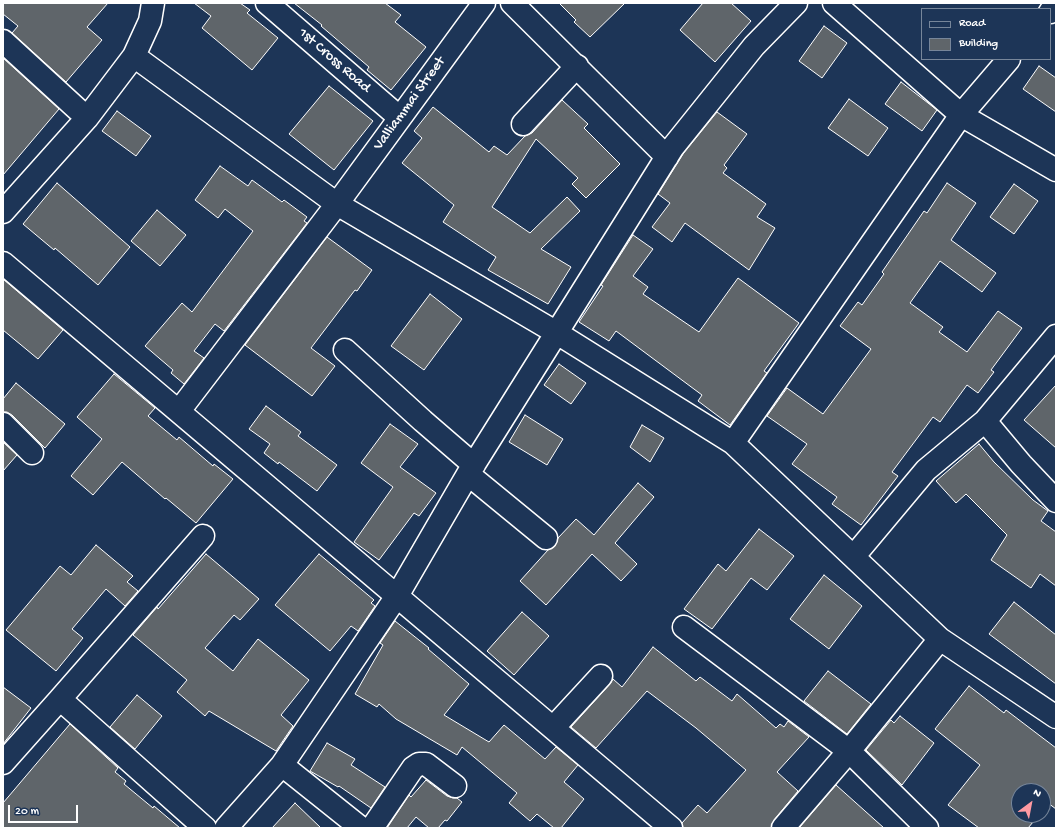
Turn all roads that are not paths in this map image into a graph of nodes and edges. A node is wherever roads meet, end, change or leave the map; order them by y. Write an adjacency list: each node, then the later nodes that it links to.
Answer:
1 (153, 3): 8 (street)
2 (267, 3): 13 (street, 1st Cross Road)
3 (484, 3): 13 (street, Valliammai Street)
4 (512, 3): 10 (street)
5 (796, 3): 15 (street)
6 (834, 3): 11 (street)
7 (3, 41): 12 (street)
8 (134, 56): 12 (street); 17 (street)
9 (1008, 60): 11 (street)
10 (576, 66): 14 (street); 15 (street)
11 (961, 115): 16 (street); 26 (street)
12 (87, 118): 18 (street)
13 (400, 118): 17 (street, Valliammai Street)
14 (522, 124)
15 (667, 157): 20 (street)
16 (1056, 170)
17 (337, 204): 20 (street); 23 (street, Valliammai Street)
18 (3, 212)
19 (3, 263): 23 (street)
20 (556, 333): 26 (street); 28 (street)
21 (1056, 336): 24 (street)
22 (345, 350): 28 (street)
23 (178, 411): 33 (street)
24 (985, 420): 29 (street); 32 (street)
25 (3, 424): 27 (street)
26 (733, 443): 32 (street)
27 (32, 453)
28 (471, 469): 31 (street); 33 (street)
29 (1056, 501)
30 (203, 536): 37 (street)
31 (546, 538)
32 (854, 556): 35 (street)
33 (397, 596): 39 (street); 42 (street)
34 (684, 627): 40 (street)
35 (940, 640): 38 (street); 40 (street)
36 (601, 676): 39 (street)
37 (60, 699): 41 (street); 44 (street)
38 (1056, 717)
39 (553, 728): 48 (street)
40 (849, 751): 49 (street); 50 (street)
41 (3, 763)
42 (282, 764): 45 (street); 46 (street)
43 (455, 786): 47 (street)
44 (206, 828)
45 (226, 828)
46 (361, 828)
47 (372, 828)
48 (671, 828)
49 (783, 828)
50 (927, 828)

